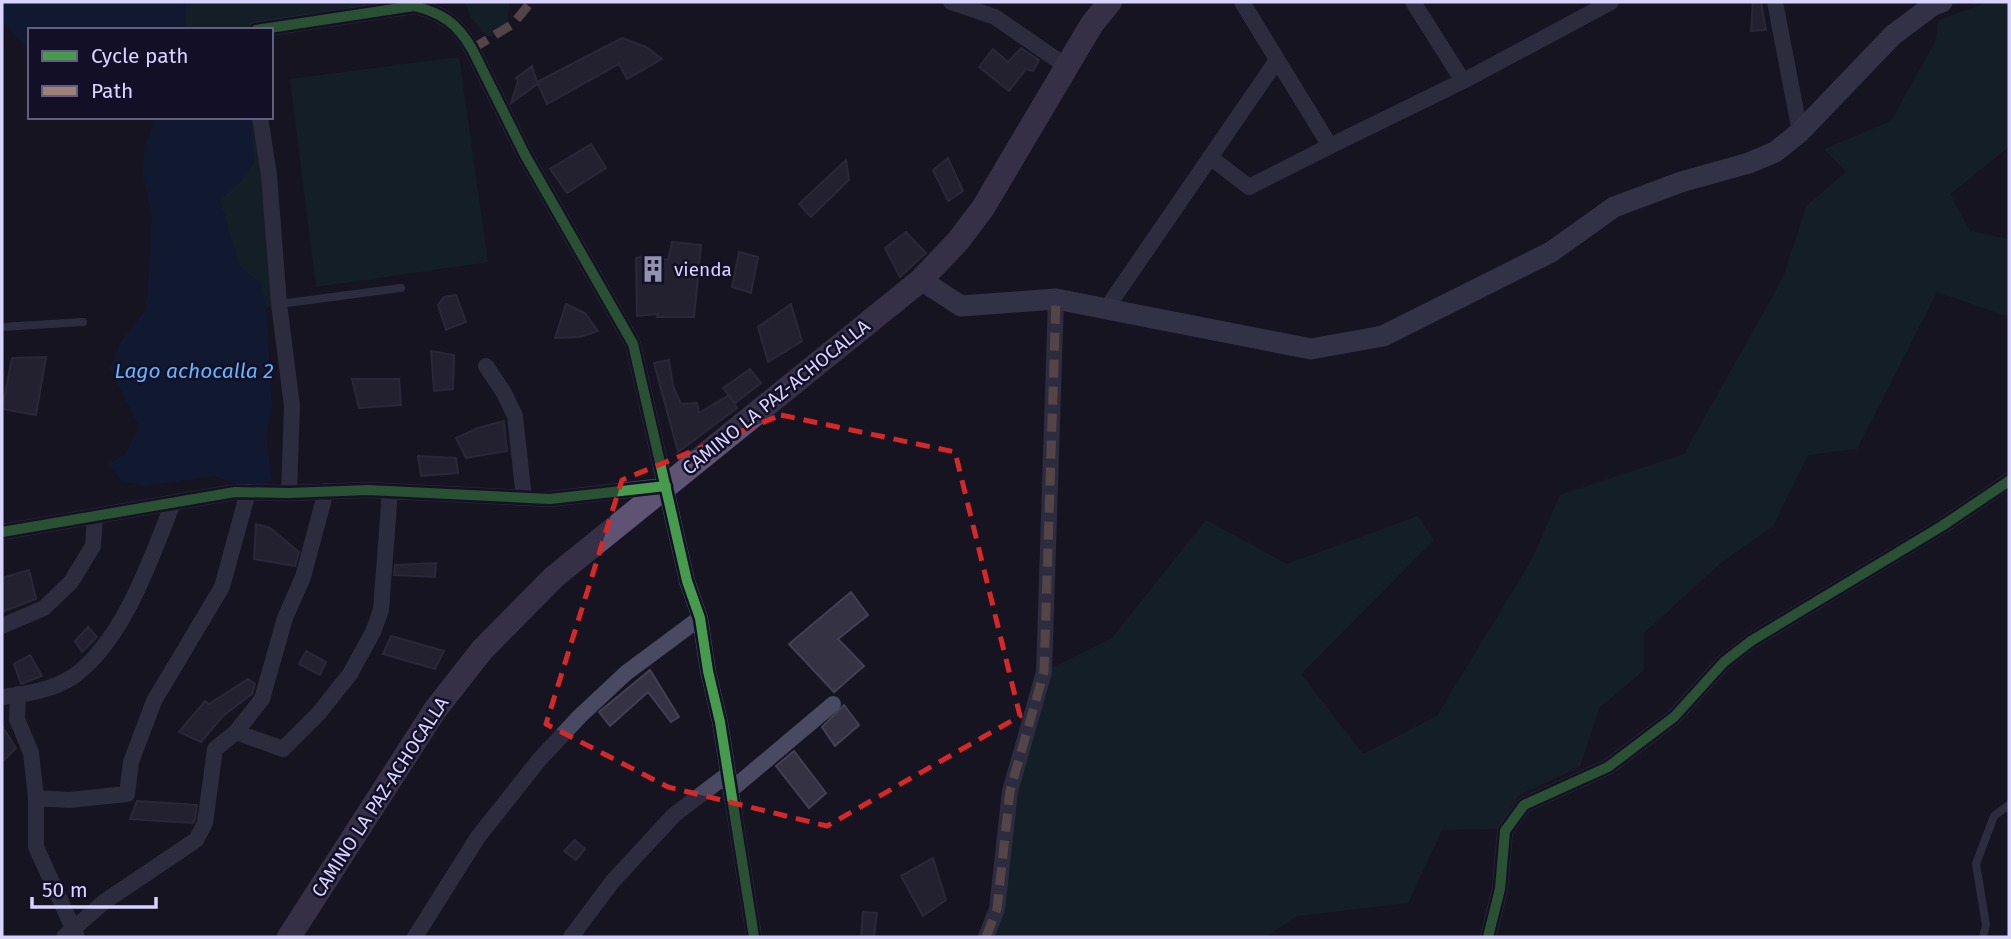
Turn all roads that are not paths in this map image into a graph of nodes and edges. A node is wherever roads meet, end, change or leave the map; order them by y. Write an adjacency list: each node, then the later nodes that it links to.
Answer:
1 (951, 2): 12 (street)
2 (1110, 2): 12 (main road, CAMINO LA PAZ-ACHOCALLA)
3 (1242, 2): 11 (street)
4 (1413, 2): 13 (street)
5 (1774, 2): 15 (street)
6 (1942, 2): 15 (main road)
7 (1604, 3): 13 (street)
8 (407, 4): 9 (street); 10 (street)
9 (442, 7): 27 (street)
10 (268, 28)
11 (1277, 60): 16 (street); 17 (street)
12 (1066, 66): 18 (main road, CAMINO LA PAZ-ACHOCALLA)
13 (1463, 81): 16 (street)
14 (260, 119): 21 (street)
15 (1800, 132): 22 (main road)
16 (1330, 146): 17 (street)
17 (1210, 157): 22 (street)
18 (921, 280): 20 (main road); 27 (main road, CAMINO LA PAZ-ACHOCALLA)
19 (401, 288): 21 (lane)
20 (1056, 299): 22 (main road); 50 (street)
21 (279, 304): 31 (street)
22 (1106, 309)
23 (83, 322): 24 (lane)
24 (2, 327)
25 (486, 366): 32 (street)
26 (2009, 481): 51 (street)
27 (666, 486): 32 (street); 36 (street); 46 (main road, CAMINO LA PAZ-ACHOCALLA)
28 (326, 491): 29 (street); 31 (street); 41 (street)
29 (390, 491): 32 (street); 41 (street)
30 (248, 492): 31 (street); 33 (street); 43 (street)
31 (289, 493)
32 (524, 498)
33 (173, 503): 34 (street); 38 (street)
34 (95, 516): 35 (street); 37 (street)
35 (2, 532)
36 (700, 618): 42 (street); 47 (street)
37 (2, 626)
38 (19, 694): 39 (street); 43 (street)
39 (2, 697)
40 (833, 704): 42 (street)
41 (236, 732): 45 (street)
42 (729, 782): 48 (street); 49 (street)
43 (36, 798): 45 (street)
44 (2009, 805): 52 (lane)
45 (71, 934)
46 (289, 937)
47 (415, 937)
48 (570, 937)
49 (754, 937)
50 (986, 937)
51 (1488, 937)
52 (1983, 937)

